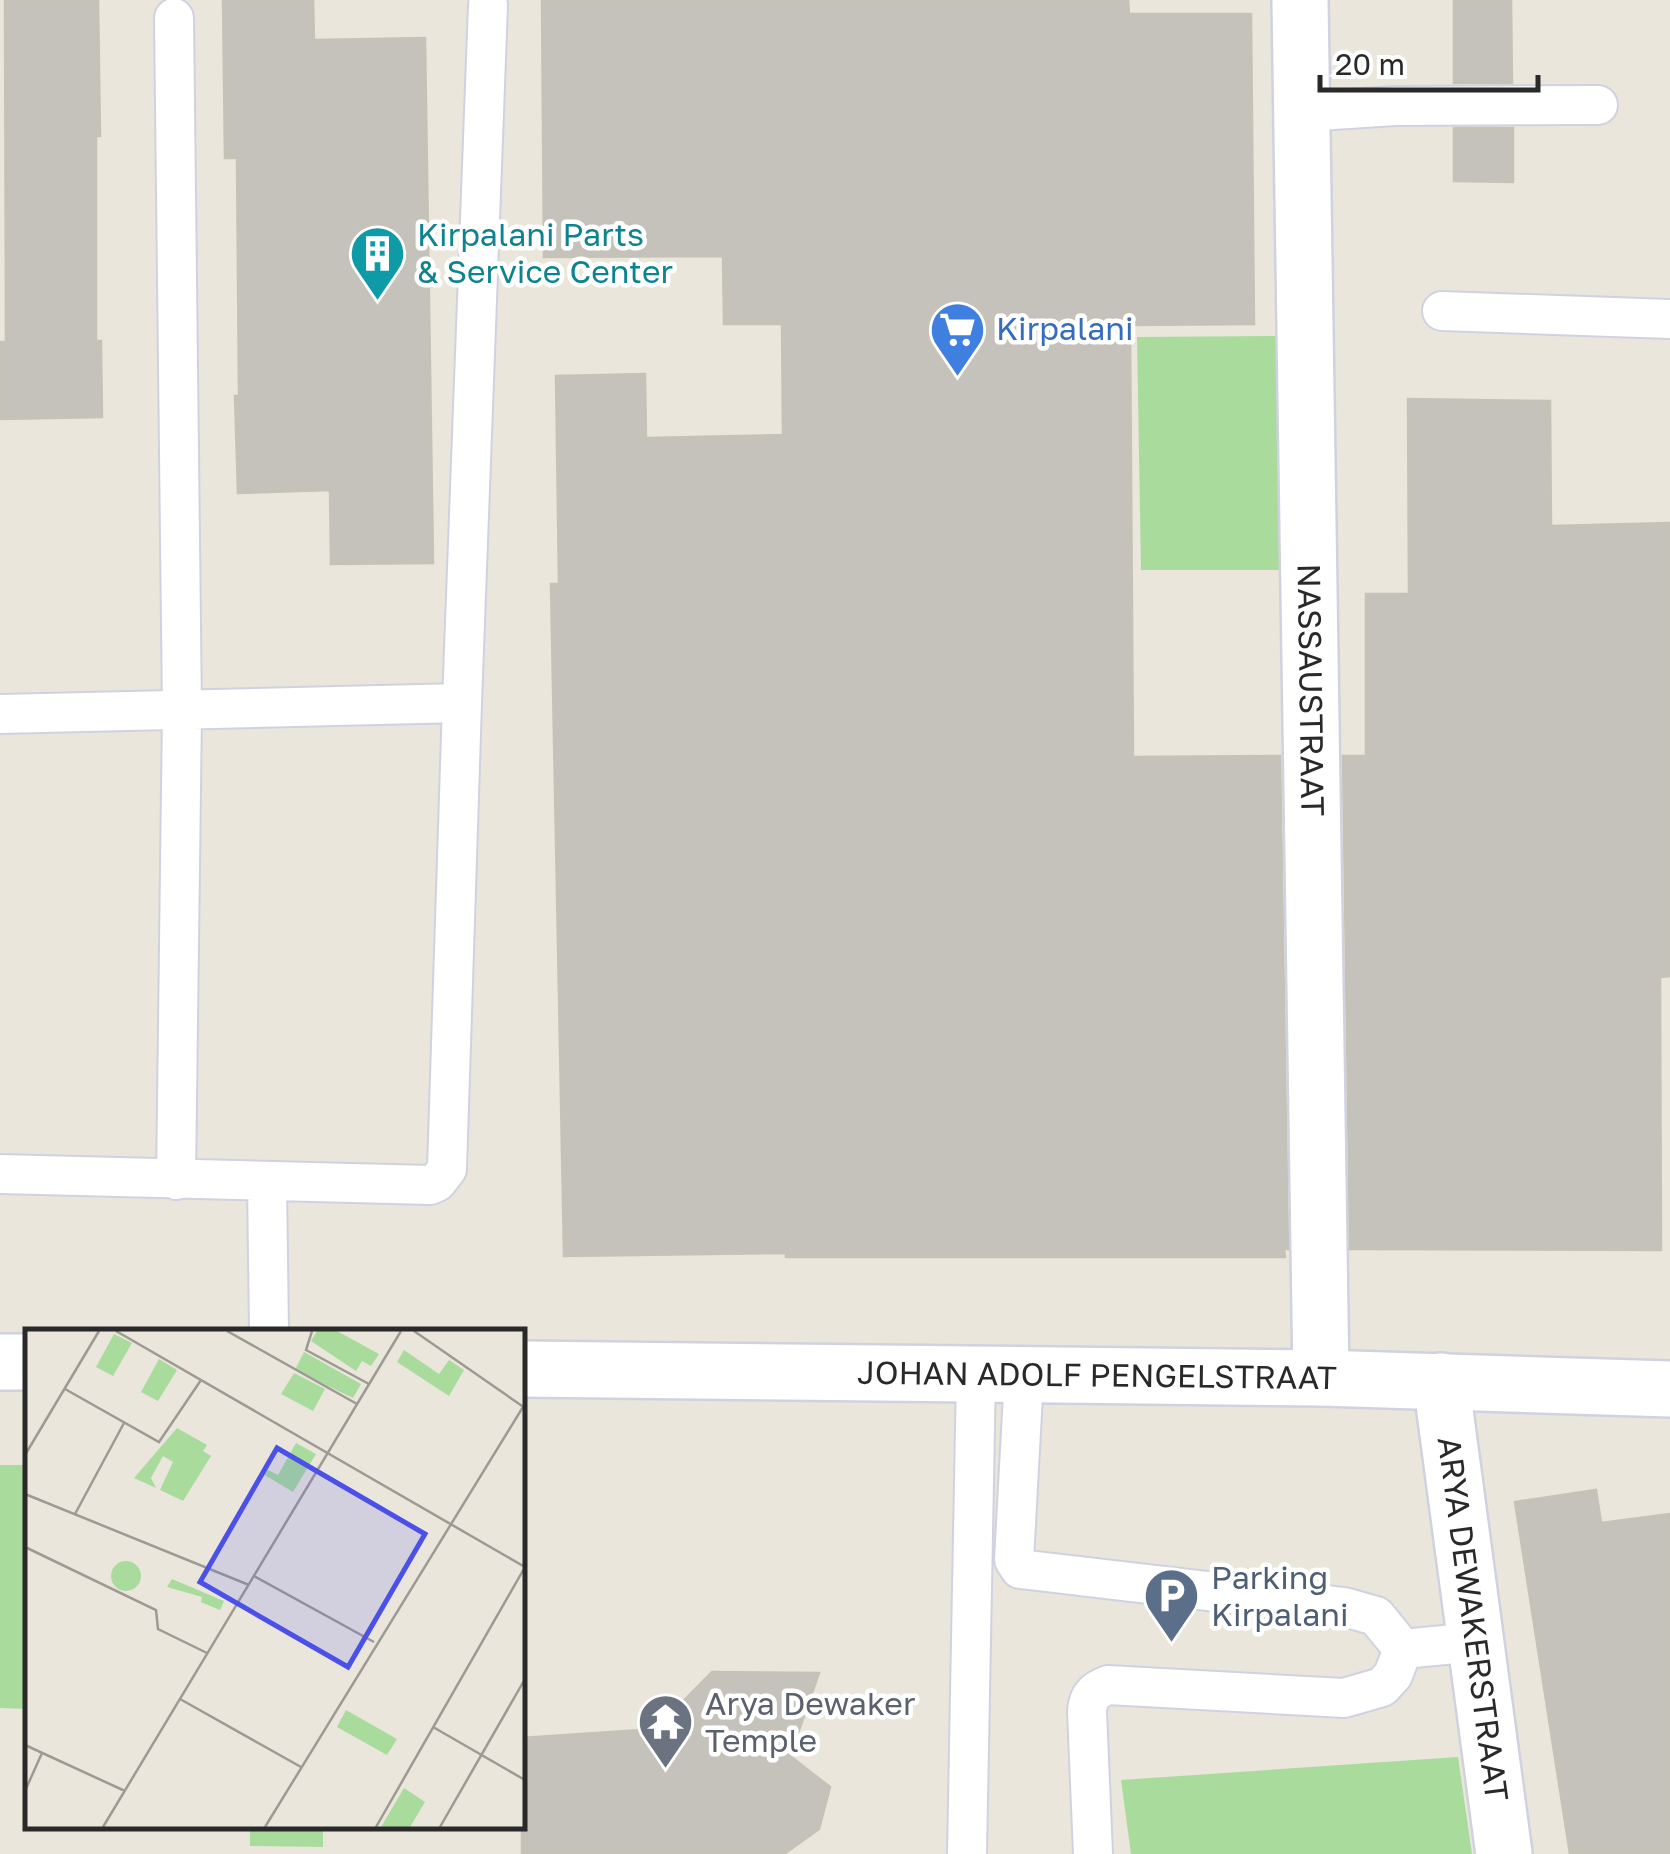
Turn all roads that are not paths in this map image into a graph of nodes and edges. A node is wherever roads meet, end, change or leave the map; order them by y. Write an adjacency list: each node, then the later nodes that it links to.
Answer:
1 (1300, 0): 5 (street, NASSAUSTRAAT)
2 (488, 4): 8 (lane)
3 (174, 18): 9 (lane)
4 (1598, 105): 5 (lane)
5 (1302, 112): 17 (street, NASSAUSTRAAT)
6 (1442, 311): 7 (lane)
7 (1670, 319)
8 (462, 703): 9 (lane); 13 (lane)
9 (182, 711): 10 (lane); 12 (lane)
10 (0, 714)
11 (0, 1174): 12 (lane)
12 (176, 1180): 13 (lane)
13 (267, 1183): 14 (lane)
14 (270, 1329)
15 (525, 1369): 16 (street, JOHAN ADOLF PENGELSTRAAT)
16 (1000, 1375): 17 (street, JOHAN ADOLF PENGELSTRAAT); 21 (lane); 22 (lane)
17 (1322, 1378): 18 (street, JOHAN ADOLF PENGELSTRAAT)
18 (1441, 1382): 19 (street, JOHAN ADOLF PENGELSTRAAT); 20 (street, ARYA DEWAKERSTRAAT)
19 (1670, 1389)
20 (1475, 1642): 21 (lane); 24 (street, ARYA DEWAKERSTRAAT)
21 (1403, 1649): 23 (lane)
22 (966, 1854)
23 (1094, 1854)
24 (1504, 1854)

